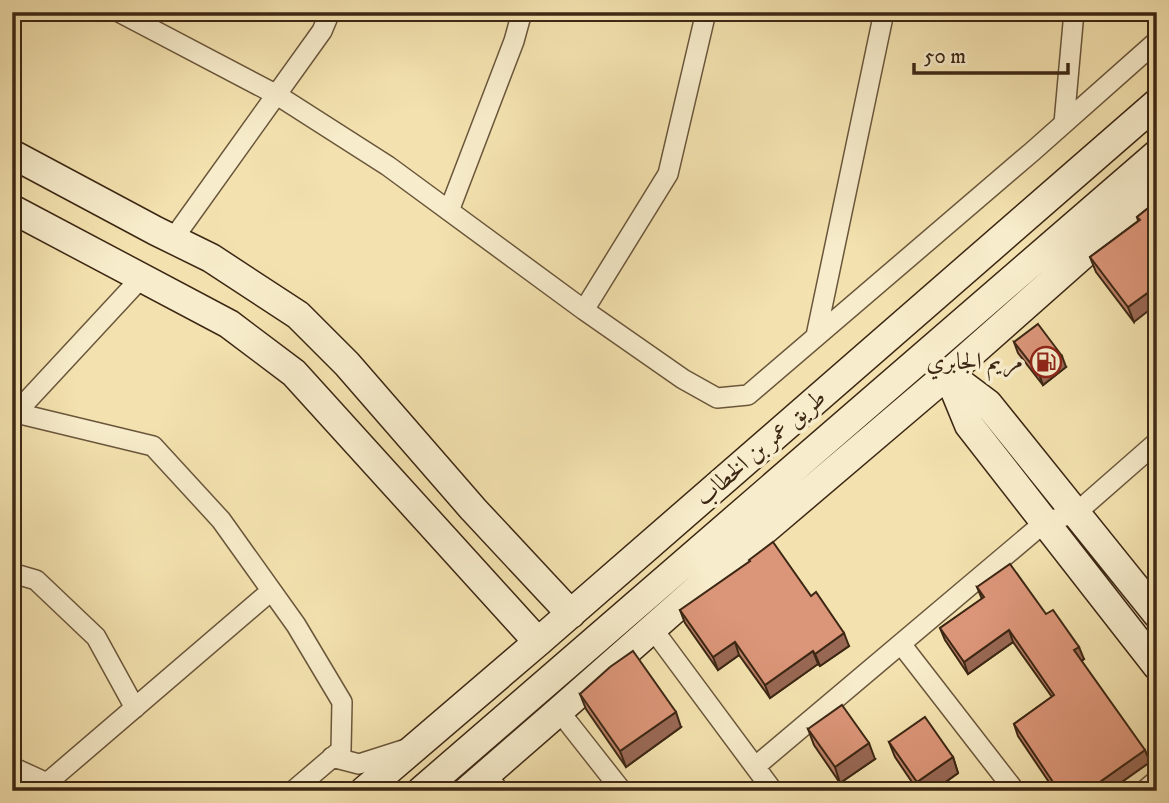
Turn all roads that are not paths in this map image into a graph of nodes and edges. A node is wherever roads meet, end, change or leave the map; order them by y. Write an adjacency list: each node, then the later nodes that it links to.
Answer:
1 (118, 12): 8 (street)
2 (330, 12): 8 (street)
3 (522, 12): 15 (street)
4 (706, 12): 18 (street)
5 (884, 12): 19 (street)
6 (1074, 12): 10 (street)
7 (1157, 41): 10 (street)
8 (277, 95): 15 (street); 16 (street)
9 (1157, 103): 30 (street, طريق عمر بن الخطاب)
10 (1064, 123): 19 (street)
11 (12, 154): 16 (street)
12 (1157, 155): 24 (street, طريق عمر بن الخطاب)
13 (1157, 189): 20 (street)
14 (12, 209): 17 (street)
15 (449, 211): 18 (street)
16 (173, 239): 30 (street)
17 (141, 278): 22 (street); 32 (street)
18 (584, 310): 19 (street)
19 (816, 336)
20 (948, 374): 21 (street); 25 (street); 26 (street)
21 (909, 407): 24 (street); 31 (street)
22 (13, 414): 28 (street)
23 (1157, 442): 25 (street)
24 (789, 472): 45 (street, طريق عمر بن الخطاب)
25 (1076, 513): 26 (street); 29 (street)
26 (1045, 522): 33 (street); 34 (street)
27 (12, 573): 35 (street)
28 (271, 591): 35 (street); 38 (street)
29 (1153, 603)
30 (571, 614): 32 (street, طريق عمر بن الخطاب)
31 (652, 628): 36 (street); 39 (street)
32 (538, 642): 37 (street, طريق عمر بن الخطاب)
33 (901, 644): 39 (street); 48 (street)
34 (1157, 666)
35 (135, 708): 40 (street)
36 (559, 711): 42 (street); 46 (street)
37 (414, 747): 38 (street); 44 (street, طريق عمر بن الخطاب)
38 (332, 757): 43 (street)
39 (756, 766): 47 (street)
40 (12, 767)
41 (1157, 780): 49 (street)
42 (484, 785)
43 (293, 791)
44 (363, 791)
45 (421, 791)
46 (622, 791)
47 (773, 791)
48 (1015, 791)
49 (1144, 791)

